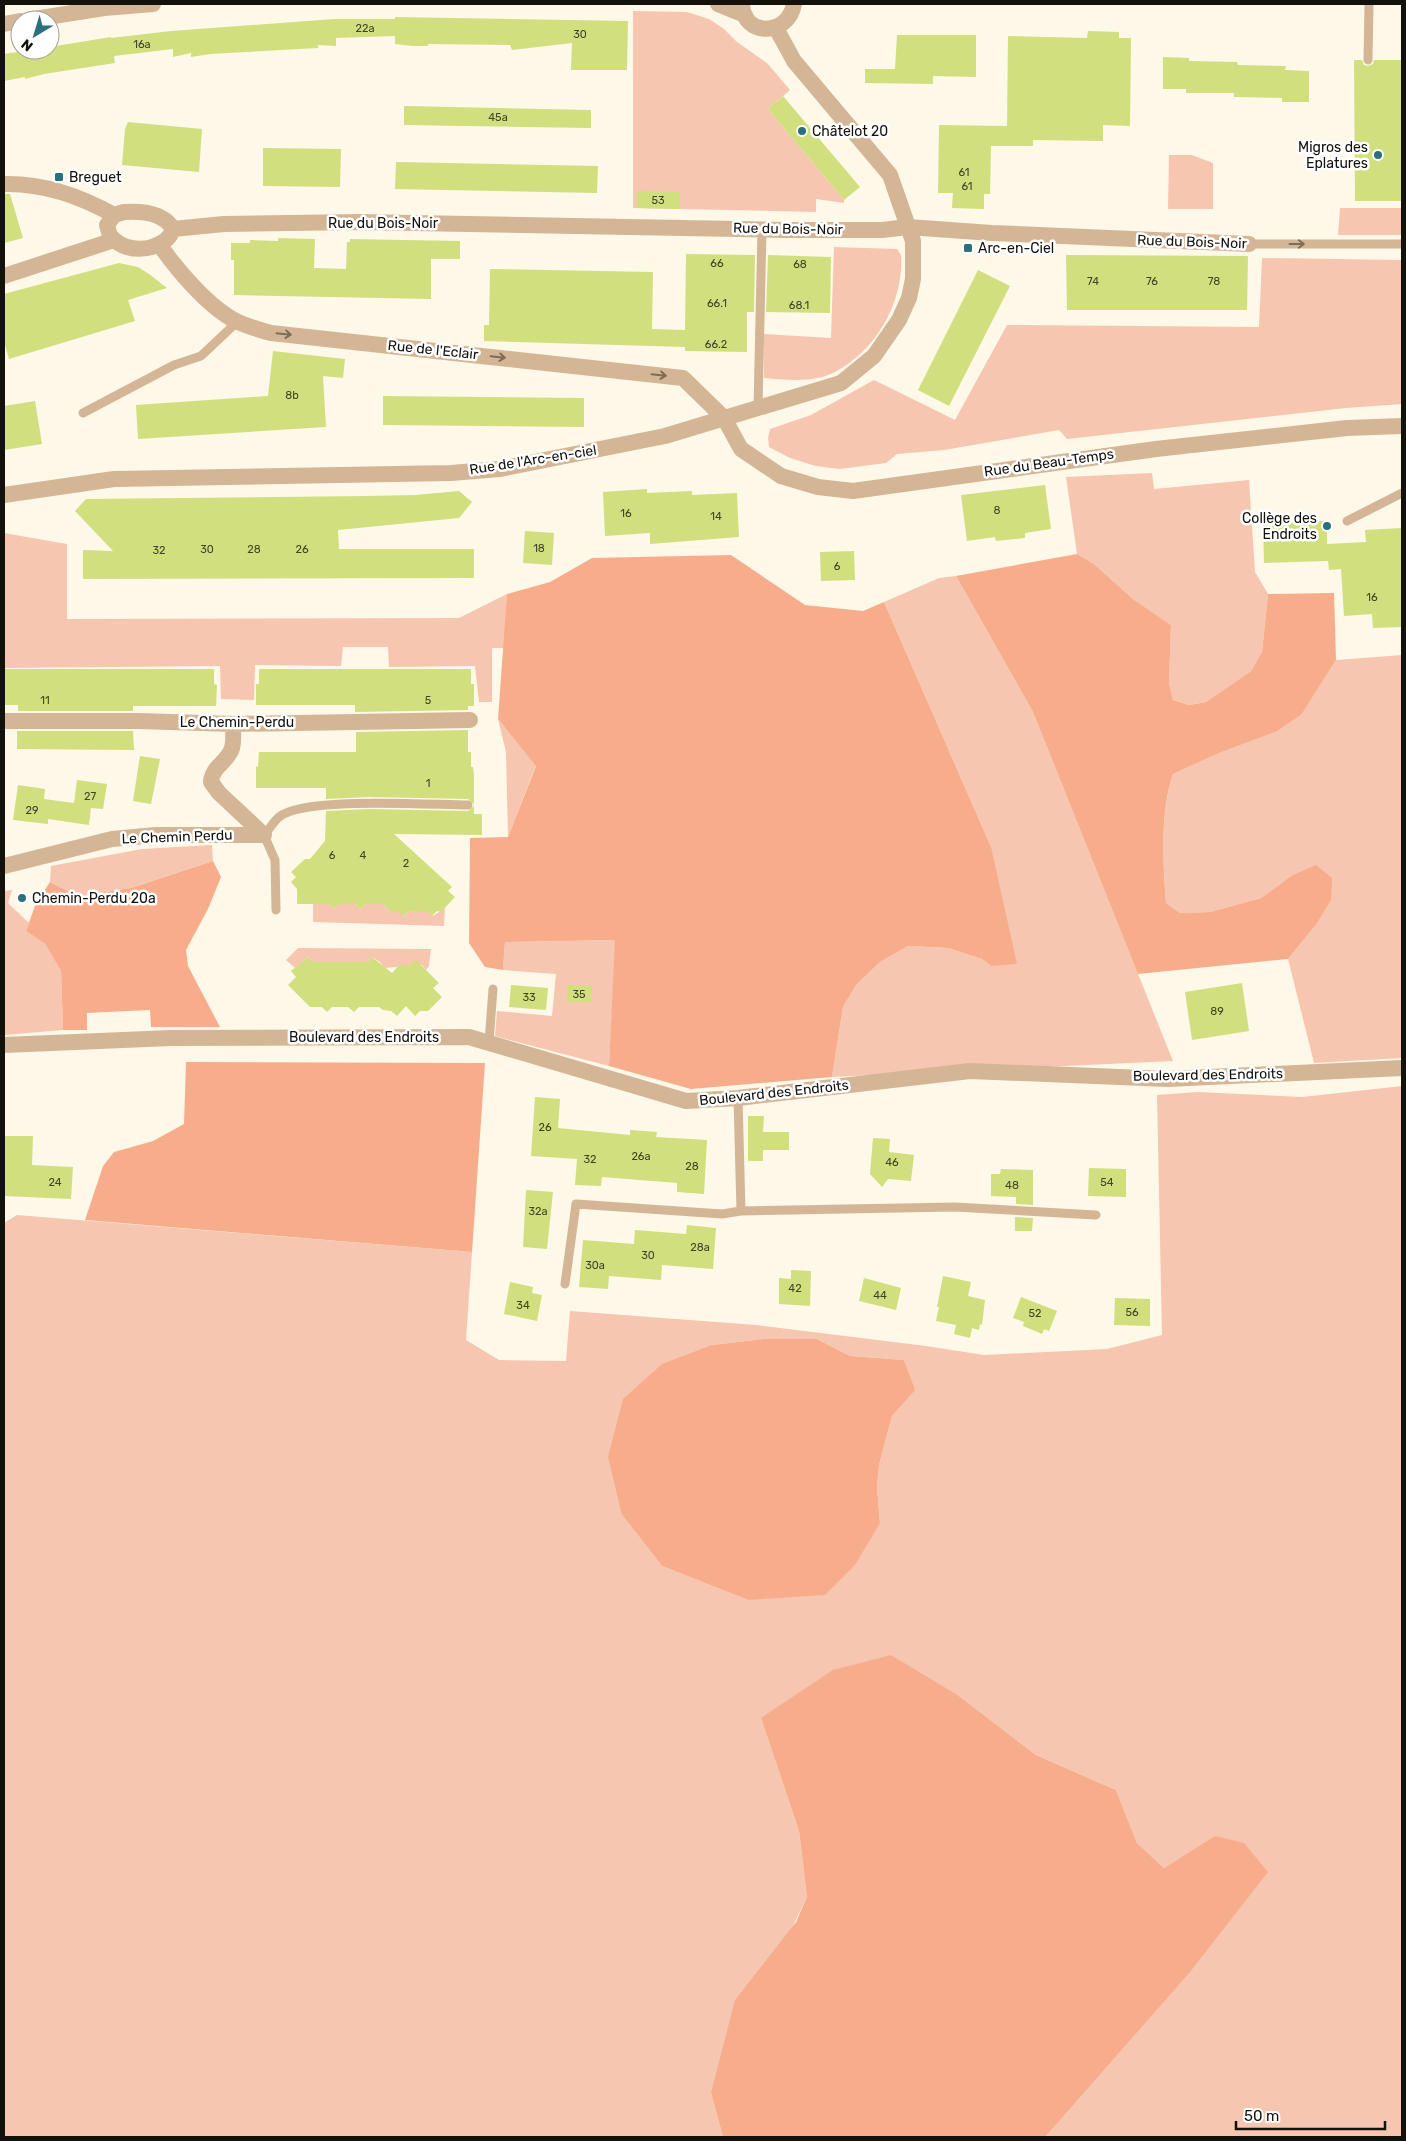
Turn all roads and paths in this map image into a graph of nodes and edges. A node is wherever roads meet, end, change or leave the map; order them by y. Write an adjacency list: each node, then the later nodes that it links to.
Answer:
1 (153, 4): 6 (street)
2 (718, 4): 5 (street)
3 (794, 4): 7 (street)
4 (1369, 4): 8 (lane)
5 (744, 9): 7 (street)
6 (60, 15)
7 (776, 28): 11 (street, Rue de l'Arc-en-ciel)
8 (1368, 60)
9 (4, 184): 10 (street)
10 (114, 214): 12 (street); 14 (street)
11 (908, 227): 13 (street, Rue du Bois-Noir); 16 (street, Rue du Bois-Noir); 20 (street, Rue de l'Arc-en-ciel)
12 (173, 229): 13 (street, Rue du Bois-Noir); 15 (street)
13 (762, 230): 20 (lane)
14 (114, 240): 15 (street); 18 (street)
15 (159, 244): 19 (street, Rue de l'Eclair)
16 (1248, 244): 17 (lane, Rue du Bois-Noir, one-way to 17)
17 (1402, 244)
18 (4, 276)
19 (237, 322): 21 (lane); 22 (street, Rue de l'Eclair, one-way to 22)
20 (758, 408): 22 (street, Rue de l'Arc-en-ciel)
21 (83, 413)
22 (724, 418): 23 (street, Rue du Beau-Temps); 25 (street, Rue de l'Arc-en-ciel)
23 (1402, 426)
24 (1402, 493): 26 (lane)
25 (4, 496)
26 (1347, 521)
27 (470, 720): 29 (street, Le Chemin-Perdu)
28 (4, 722): 29 (street, Le Chemin-Perdu)
29 (233, 724): 31 (street)
30 (468, 805): 31 (lane)
31 (264, 836): 32 (street, Le Chemin Perdu); 33 (lane)
32 (4, 866)
33 (276, 910)
34 (493, 990): 35 (lane)
35 (489, 1042): 36 (street, Boulevard des Endroits); 38 (street, Boulevard des Endroits)
36 (4, 1045)
37 (1402, 1068): 38 (street, Boulevard des Endroits)
38 (738, 1098): 39 (lane)
39 (741, 1211): 40 (lane); 41 (lane)
40 (1096, 1216)
41 (565, 1284)

